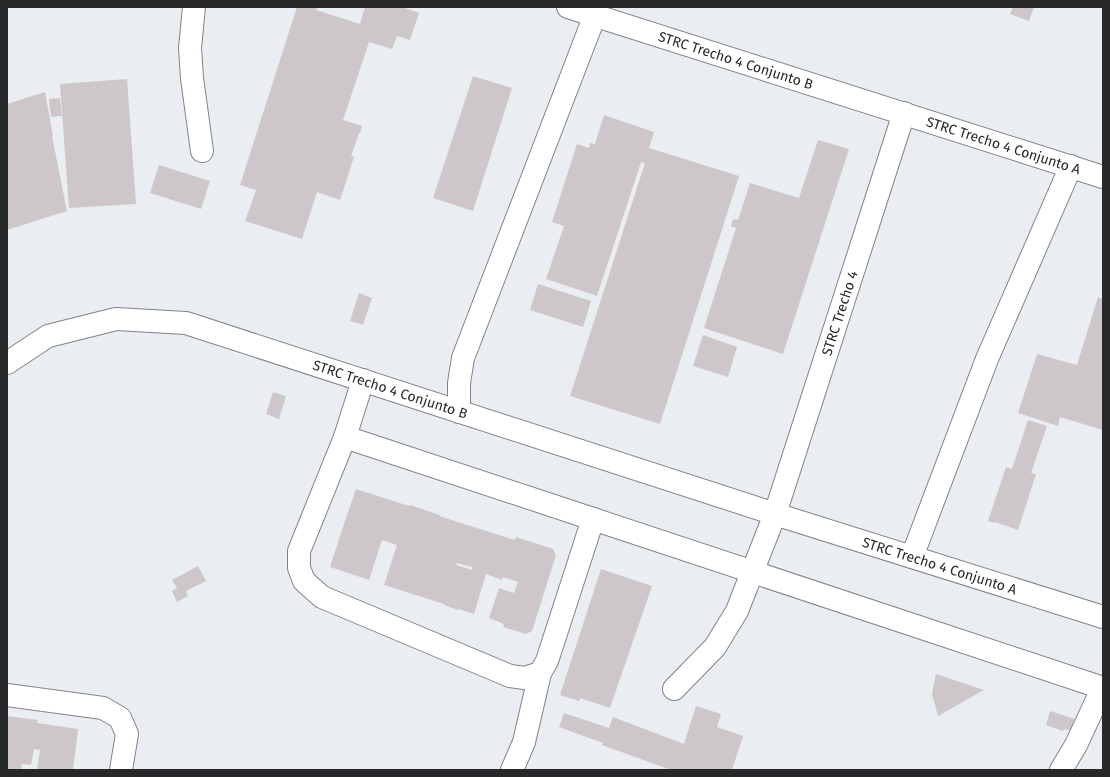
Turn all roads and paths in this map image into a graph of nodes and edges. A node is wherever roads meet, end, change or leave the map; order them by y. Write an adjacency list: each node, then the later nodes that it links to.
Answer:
1 (194, 7): 5 (street)
2 (568, 7): 3 (street, STRC Trecho 4 Conjunto B)
3 (595, 15): 4 (street, STRC Trecho 4 Conjunto B); 10 (street)
4 (904, 113): 6 (street, STRC Trecho 4 Conjunto A); 12 (street, STRC Trecho 4)
5 (202, 151)
6 (1071, 166): 7 (street, STRC Trecho 4 Conjunto A); 14 (street)
7 (1103, 176)
8 (7, 363): 9 (street, STRC Trecho 4 Conjunto B)
9 (362, 380): 10 (street, STRC Trecho 4 Conjunto B); 11 (street)
10 (459, 412): 12 (street, STRC Trecho 4 Conjunto B)
11 (345, 437): 13 (street); 17 (street)
12 (775, 514): 14 (street, STRC Trecho 4 Conjunto A); 15 (street, STRC Trecho 4)
13 (593, 519): 15 (street); 17 (street)
14 (912, 557): 16 (street, STRC Trecho 4 Conjunto A)
15 (753, 572): 18 (street); 19 (street, STRC Trecho 4)
16 (1103, 617)
17 (540, 673): 22 (street)
18 (1103, 688): 23 (street)
19 (674, 689)
20 (7, 695): 21 (street)
21 (121, 770)
22 (512, 770)
23 (1061, 770)

